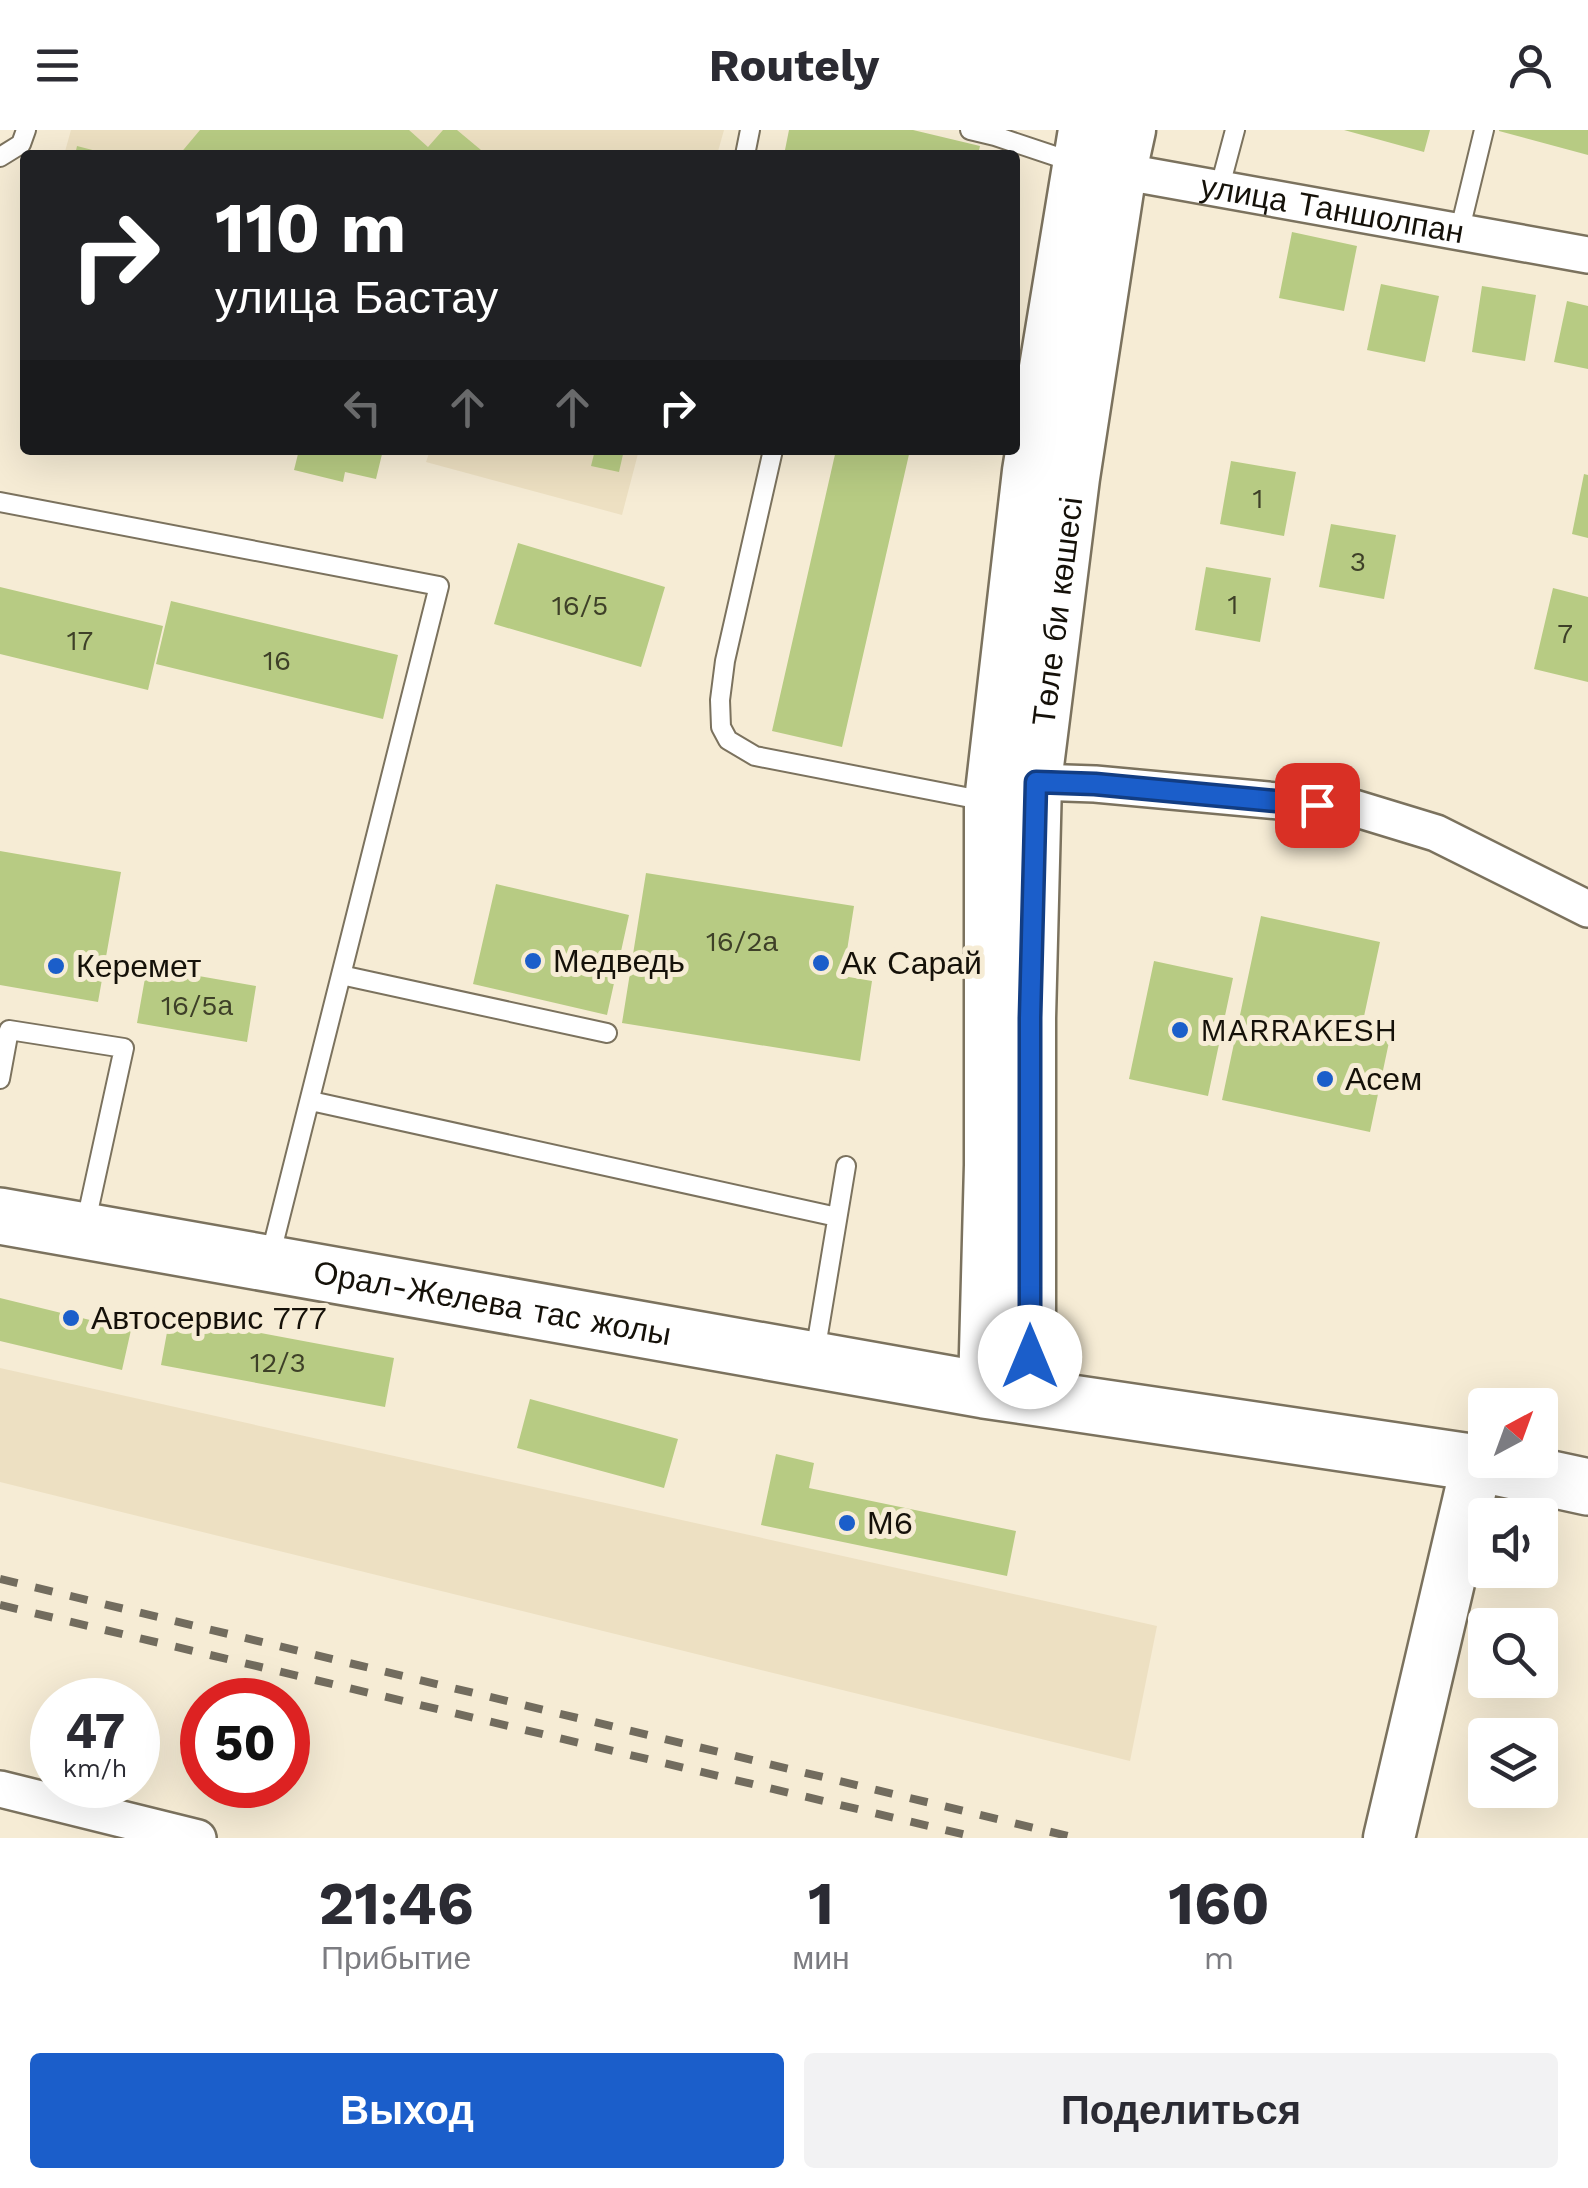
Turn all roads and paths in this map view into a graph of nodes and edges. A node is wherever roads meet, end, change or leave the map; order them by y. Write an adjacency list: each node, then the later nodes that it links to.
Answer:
1 (26, 130): 7 (lane)
2 (970, 130): 5 (lane)
3 (1235, 130): 8 (lane)
4 (1484, 130): 9 (lane)
5 (994, 133): 6 (lane)
6 (1103, 149): 8 (street, улица Таншолпан); 13 (main road, Төле би көшесі); 14 (main road, Төле би көшесі)
7 (0, 157)
8 (1219, 190): 9 (street, улица Таншолпан)
9 (1459, 233): 10 (street, улица Таншолпан)
10 (1588, 254)
11 (772, 455): 14 (lane)
12 (0, 502): 16 (lane)
13 (1036, 782): 15 (street); 26 (main road, Төле би көшесі)
14 (990, 801): 26 (main road, Төле би көшесі)
15 (1588, 909)
16 (342, 975): 17 (lane); 19 (lane)
17 (608, 1034)
18 (0, 1079): 23 (lane)
19 (312, 1101): 22 (lane); 24 (lane)
20 (846, 1166): 22 (lane)
21 (0, 1216): 23 (main road, Орал-Желева тас жолы)
22 (837, 1217): 25 (lane)
23 (84, 1231): 24 (main road, Орал-Желева тас жолы)
24 (268, 1264): 25 (main road, Орал-Желева тас жолы)
25 (814, 1360): 26 (main road, Орал-Желева тас жолы)
26 (1007, 1392): 27 (main road, Орал-Желева тас жолы)
27 (1468, 1462)
28 (1472, 1478): 33 (main road)
29 (1549, 1478): 30 (main road, Орал-Желева тас жолы)
30 (1588, 1486)
31 (0, 1790): 32 (street)
32 (198, 1838)
33 (1388, 1838)

